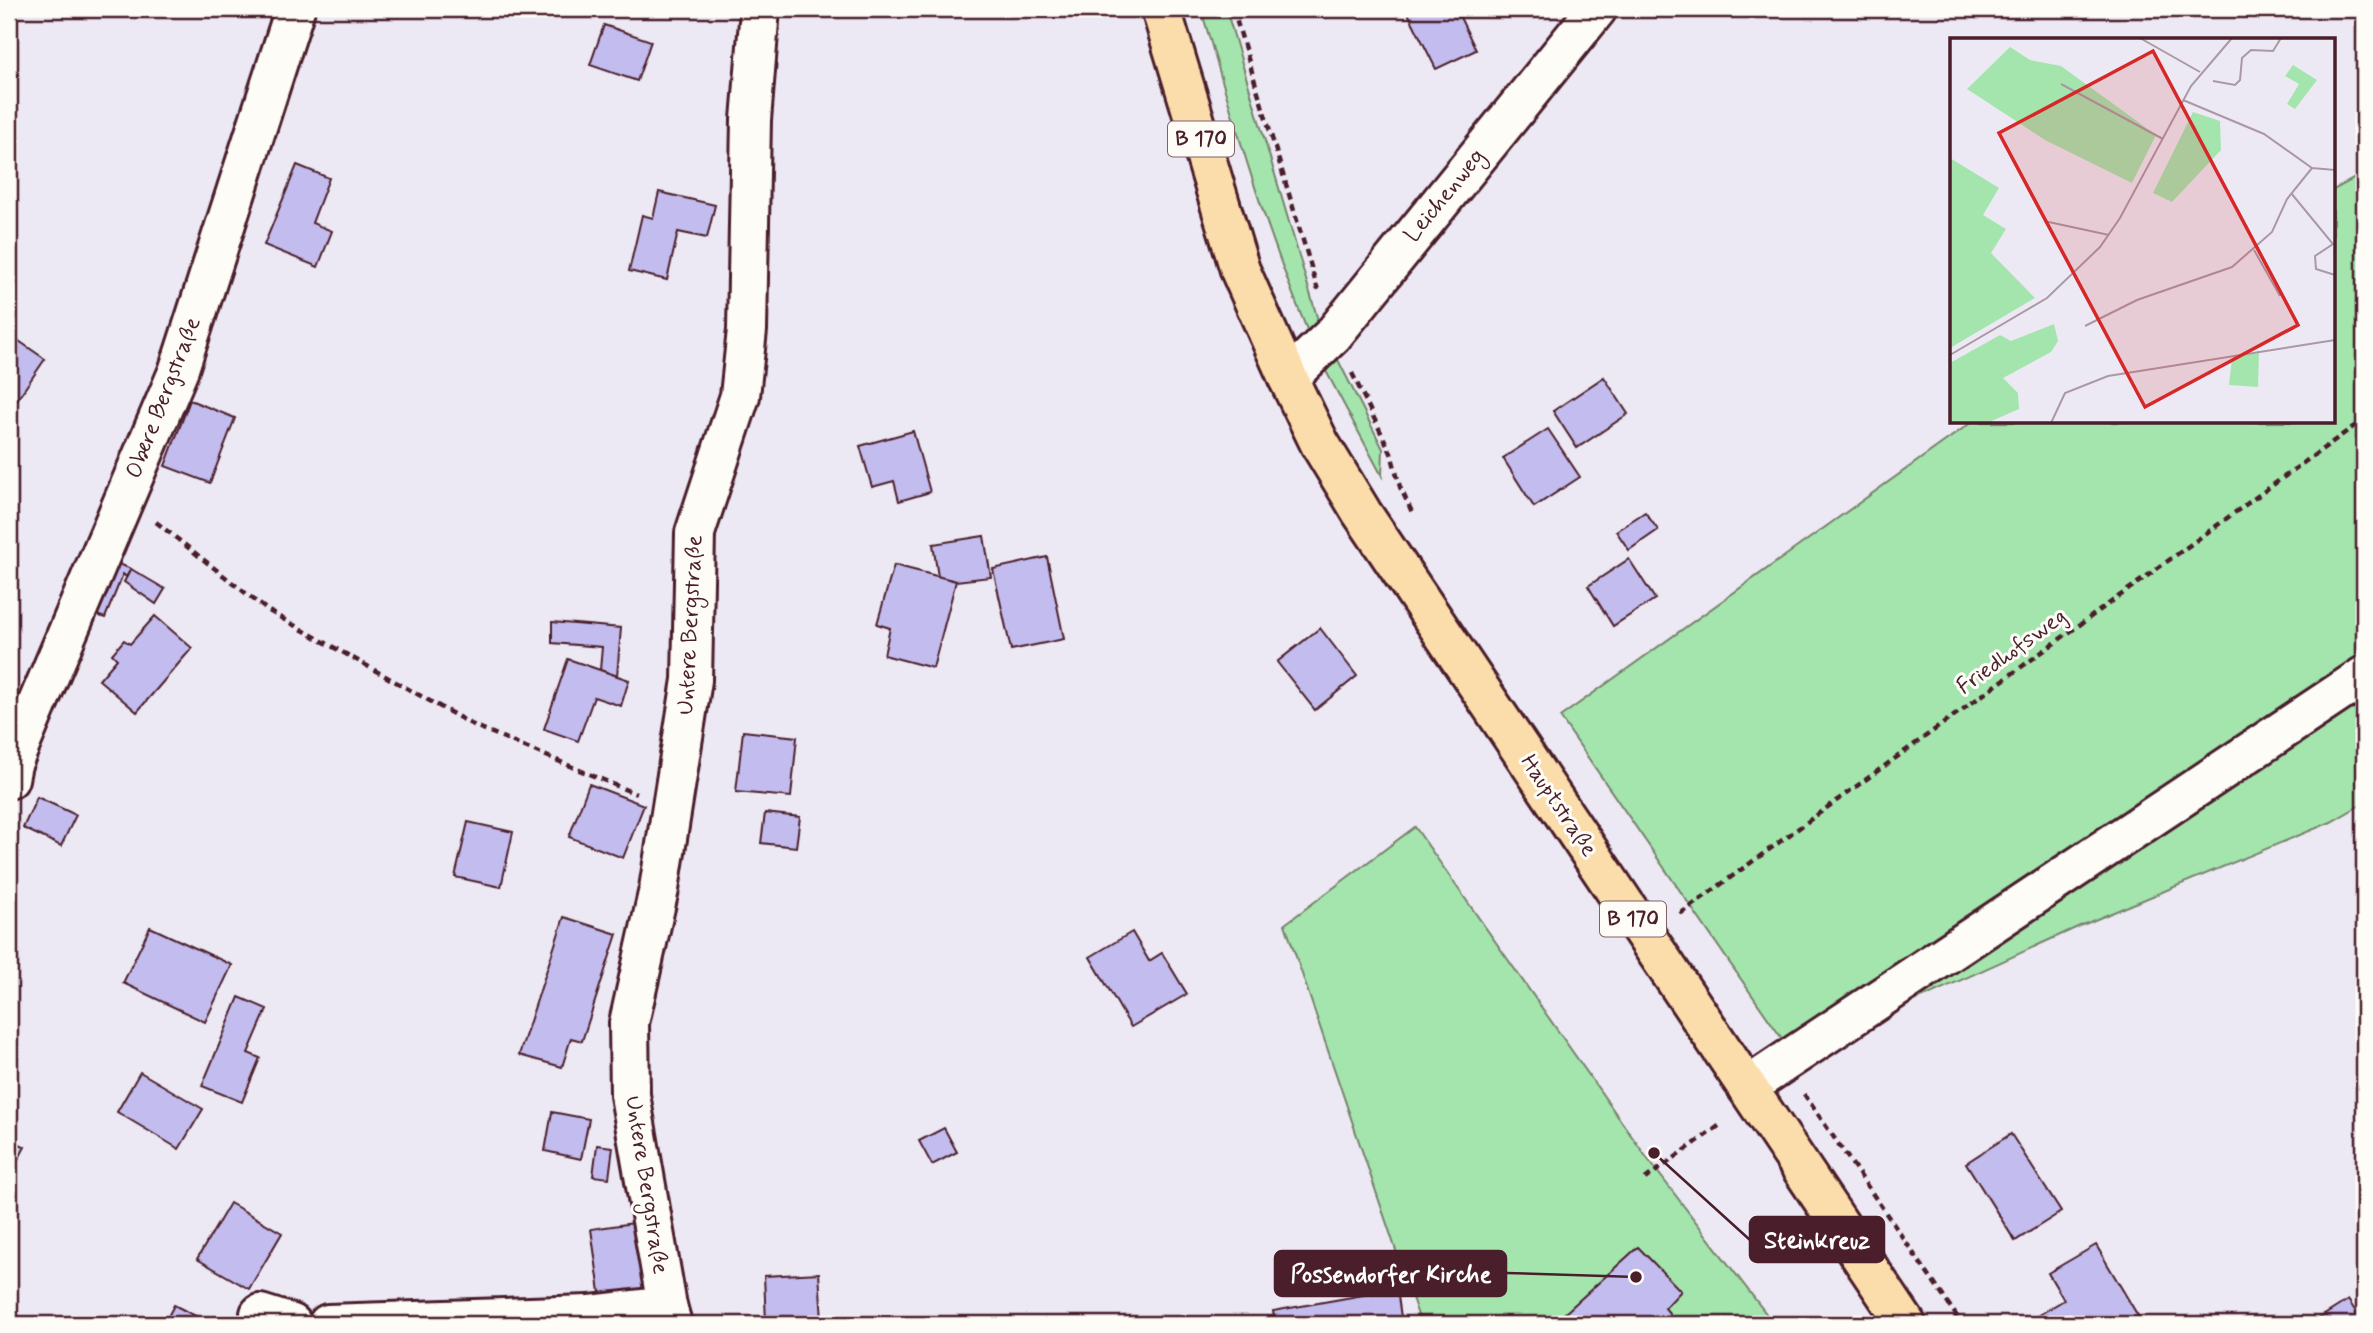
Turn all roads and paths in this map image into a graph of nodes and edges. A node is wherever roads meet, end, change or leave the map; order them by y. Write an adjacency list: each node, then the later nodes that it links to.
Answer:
1 (295, 9): 9 (street, Obere Bergstraße)
2 (760, 9): 13 (street, Untere Bergstraße)
3 (1161, 9): 7 (main road, Hauptstraße / B 170)
4 (1233, 9): 6 (path)
5 (1597, 9): 6 (street, Leichenweg)
6 (1333, 335): 7 (street, Leichenweg); 10 (path)
7 (1288, 378): 16 (main road, Hauptstraße / B 170)
8 (2364, 419): 14 (path, Friedhofsweg)
9 (126, 497): 12 (street, Obere Bergstraße); 13 (path)
10 (1415, 518)
11 (2364, 676): 15 (street)
12 (9, 779)
13 (673, 809): 18 (street, Untere Bergstraße)
14 (1688, 925)
15 (1783, 1063): 16 (street); 21 (path)
16 (1751, 1093): 17 (path); 20 (main road, Hauptstraße / B 170)
17 (1645, 1179)
18 (669, 1315): 19 (street)
19 (328, 1324)
20 (1906, 1324)
21 (1954, 1324)

